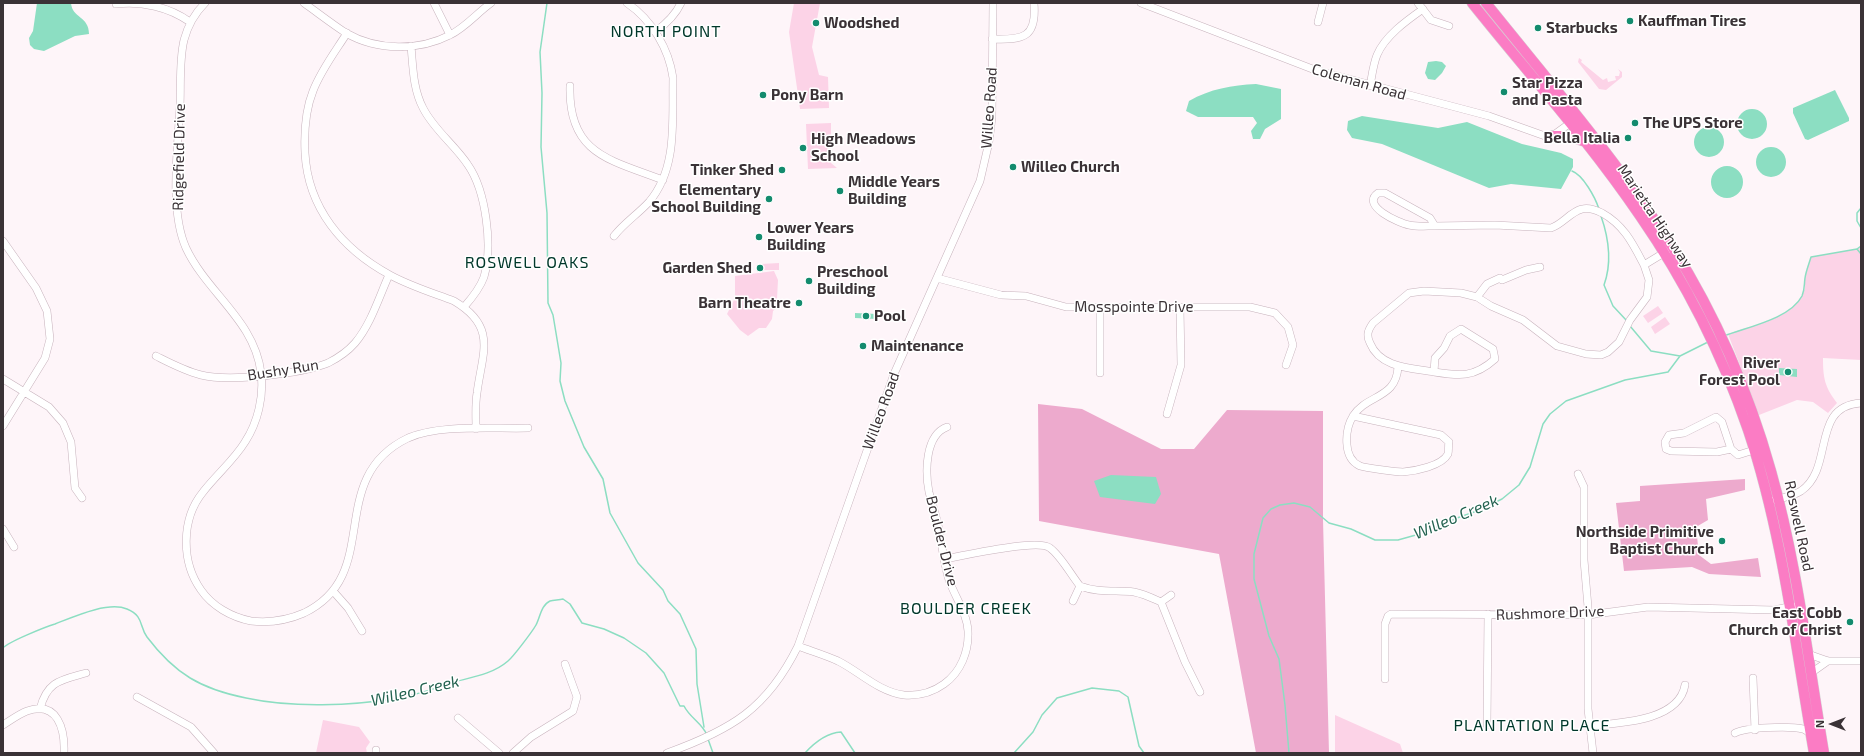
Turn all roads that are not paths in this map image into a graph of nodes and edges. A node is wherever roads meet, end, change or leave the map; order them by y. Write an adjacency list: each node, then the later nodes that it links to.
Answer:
1 (205, 3): 16 (street, Ridgefield Drive)
2 (304, 3): 20 (street)
3 (434, 3): 21 (street)
4 (491, 3): 21 (street)
5 (627, 3): 19 (street)
6 (681, 3): 19 (street)
7 (993, 3): 22 (street, Willeo Road)
8 (1034, 3): 22 (street)
9 (1141, 3): 25 (street, Coleman Road)
10 (1323, 3): 17 (street)
11 (1418, 3): 15 (street)
12 (1472, 3): 26 (highway, Marietta Highway)
13 (1486, 3): 27 (highway, Marietta Highway)
14 (116, 4): 16 (street)
15 (1423, 9): 18 (street); 25 (street)
16 (190, 22): 49 (street, Ridgefield Drive)
17 (1318, 22)
18 (1449, 26)
19 (655, 32): 30 (street)
20 (347, 33): 23 (street); 37 (street)
21 (450, 35): 23 (street)
22 (992, 39): 38 (street, Willeo Road)
23 (411, 46): 40 (street)
24 (570, 86): 30 (street)
25 (1370, 86): 28 (street, Coleman Road)
26 (1558, 109): 27 (highway, Marietta Highway); 28 (highway)
27 (1573, 121): 28 (street); 29 (highway, Marietta Highway); 34 (highway, Marietta Highway)
28 (1555, 134): 29 (highway)
29 (1584, 141): 34 (highway, Marietta Highway)
30 (663, 180): 32 (street)
31 (1435, 226): 31 (street); 35 (street)
32 (614, 236)
33 (3, 241): 51 (street)
34 (1668, 250): 35 (street); 43 (highway, Marietta Highway)
35 (1644, 265): 39 (street)
36 (1540, 267): 39 (street)
37 (389, 275): 40 (street); 49 (street, Bushy Run)
38 (937, 278): 41 (street, Mosspointe Drive); 76 (street, Willeo Road)
39 (1477, 297): 46 (street)
40 (464, 307): 58 (street)
41 (1100, 307): 42 (street, Mosspointe Drive); 48 (street)
42 (1180, 308): 45 (street, Mosspointe Drive); 53 (street)
43 (1706, 317): 60 (highway, Roswell Road); 63 (highway, Roswell Road)
44 (156, 356): 49 (street, Bushy Run)
45 (1286, 365)
46 (1398, 366): 47 (street); 54 (street)
47 (1434, 372): 47 (street)
48 (1100, 373)
49 (262, 375): 68 (street, Ridgefield Drive)
50 (3, 379): 51 (street)
51 (24, 392): 55 (street); 62 (street)
52 (1861, 403): 63 (street)
53 (1167, 414)
54 (1353, 416): 54 (street)
55 (3, 426)
56 (947, 427): 66 (street, Boulder Drive)
57 (528, 428): 58 (street, Ridgefield Drive)
58 (476, 429): 68 (street, Ridgefield Drive)
59 (1731, 449): 59 (street); 60 (street)
60 (1754, 450): 63 (highway, Roswell Road)
61 (1578, 474): 74 (street)
62 (82, 498)
63 (1774, 500): 72 (highway, Roswell Road)
64 (3, 529): 65 (street)
65 (14, 547)
66 (944, 559): 67 (street); 76 (street, Boulder Drive)
67 (1080, 586): 70 (street); 71 (street)
68 (332, 591): 75 (street)
69 (1171, 595): 71 (street)
70 (1073, 601)
71 (1161, 602): 87 (street)
72 (1795, 606): 74 (street, Rushmore Drive); 77 (highway, Roswell Road); 86 (highway, Roswell Road)
73 (1488, 614): 74 (street, Rushmore Drive); 84 (street, Rushmore Drive); 92 (street)
74 (1588, 615): 93 (street)
75 (362, 631)
76 (798, 646): 102 (street, Willeo Road)
77 (1808, 654): 78 (street); 82 (highway, Roswell Road)
78 (1828, 661): 79 (street); 82 (street)
79 (1861, 661)
80 (565, 664): 101 (street)
81 (86, 673): 89 (street)
82 (1811, 673): 105 (highway, Roswell Road)
83 (1753, 678): 95 (street)
84 (1385, 679)
85 (1684, 685): 93 (street)
86 (1803, 685): 94 (street); 97 (highway, Roswell Road)
87 (1200, 692)
88 (137, 697): 99 (street)
89 (40, 709): 91 (street); 98 (street)
90 (458, 718): 100 (street)
91 (3, 725)
92 (1487, 725)
93 (1589, 726): 103 (street)
94 (1794, 728): 95 (street); 97 (street)
95 (1755, 730): 96 (street)
96 (1735, 733)
97 (1811, 734): 104 (highway, Roswell Road)
98 (64, 753)
99 (214, 753)
100 (499, 753)
101 (512, 753)
102 (667, 753)
103 (1593, 753)
104 (1814, 753)
105 (1824, 753)

